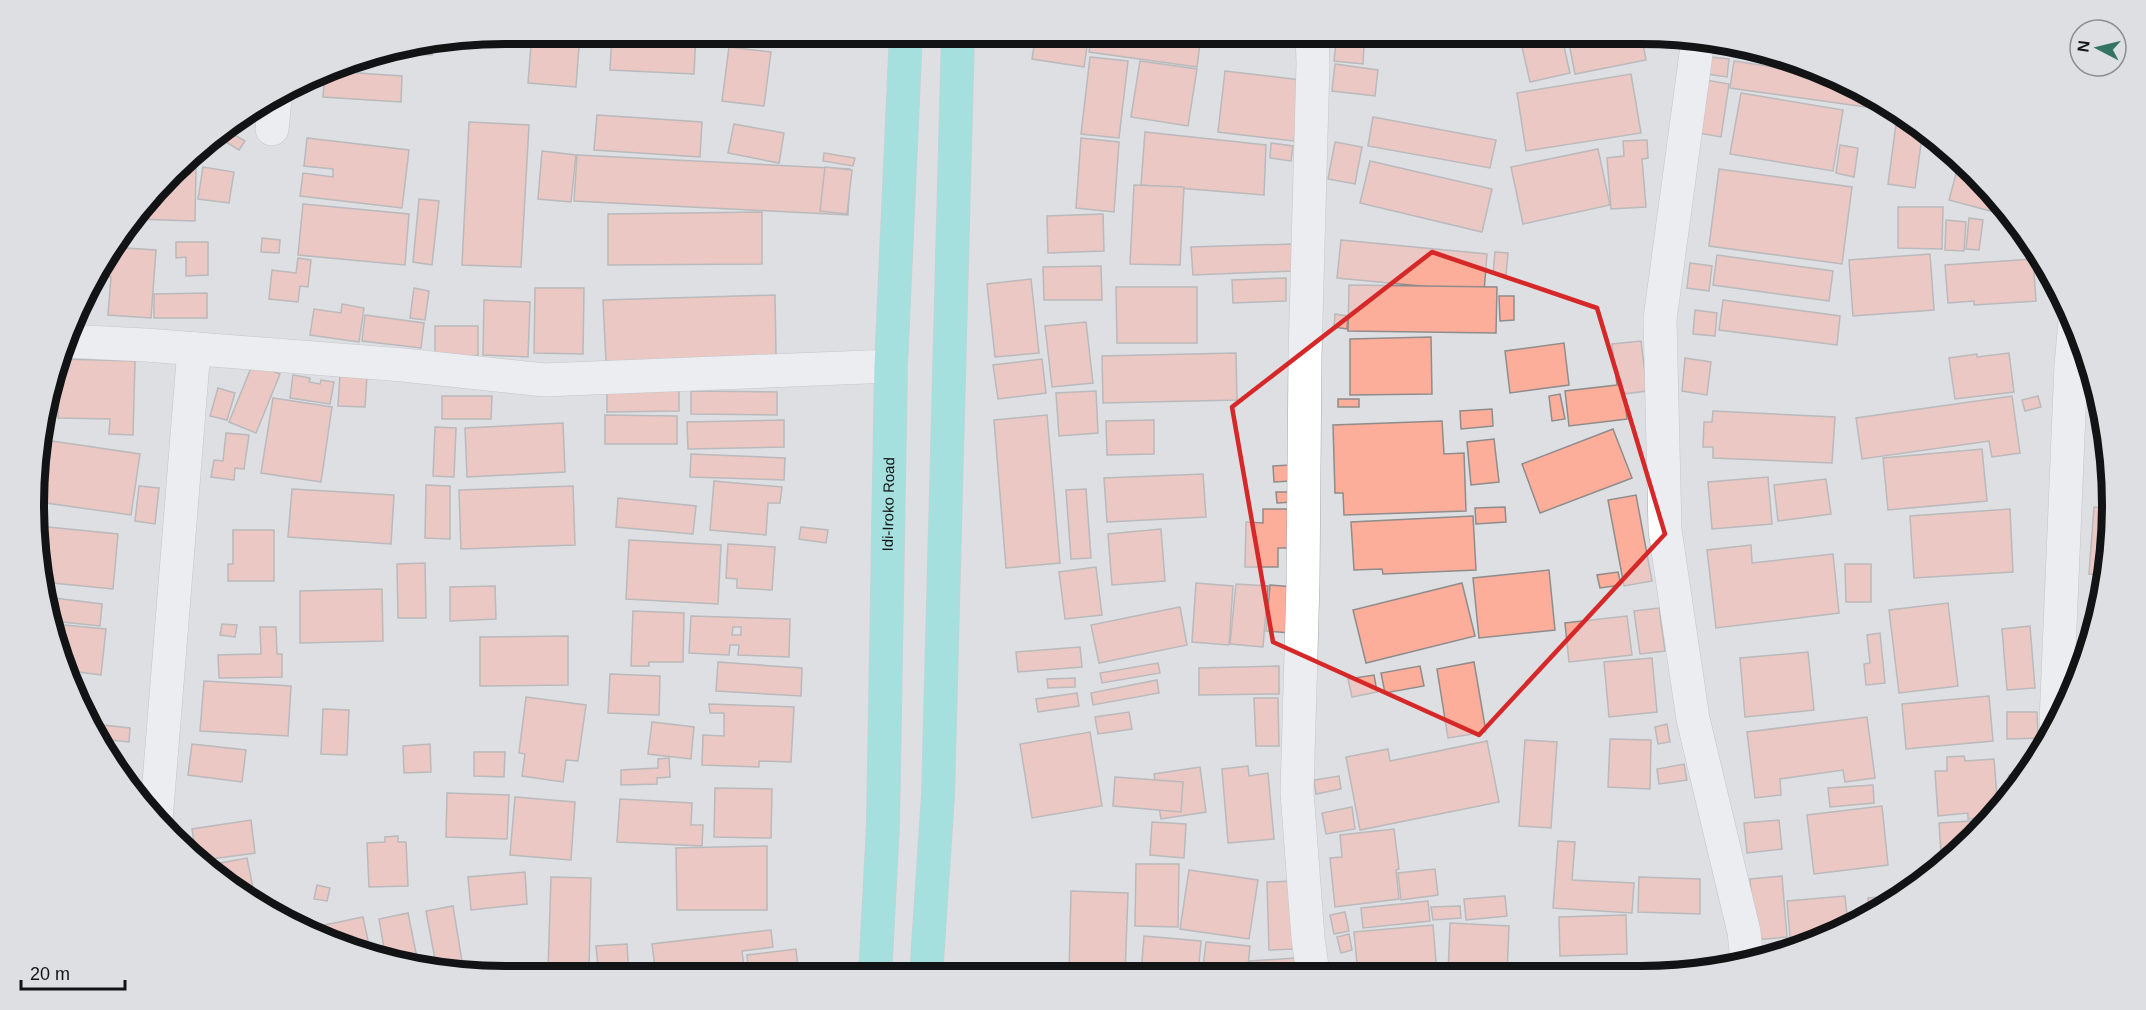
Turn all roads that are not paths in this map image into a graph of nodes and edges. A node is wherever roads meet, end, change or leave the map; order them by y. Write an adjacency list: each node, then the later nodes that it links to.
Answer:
1 (906, 44): 8 (highway, Idi-Iroko Road)
2 (958, 44): 13 (highway)
3 (1312, 44): 14 (street)
4 (1697, 47): 11 (street)
5 (74, 342): 7 (street)
6 (2073, 345): 9 (street)
7 (194, 349): 8 (street); 10 (street)
8 (891, 366): 12 (highway, Idi-Iroko Road)
9 (2057, 705)
10 (157, 808)
11 (1746, 954)
12 (876, 966)
13 (927, 966)
14 (1312, 966)

